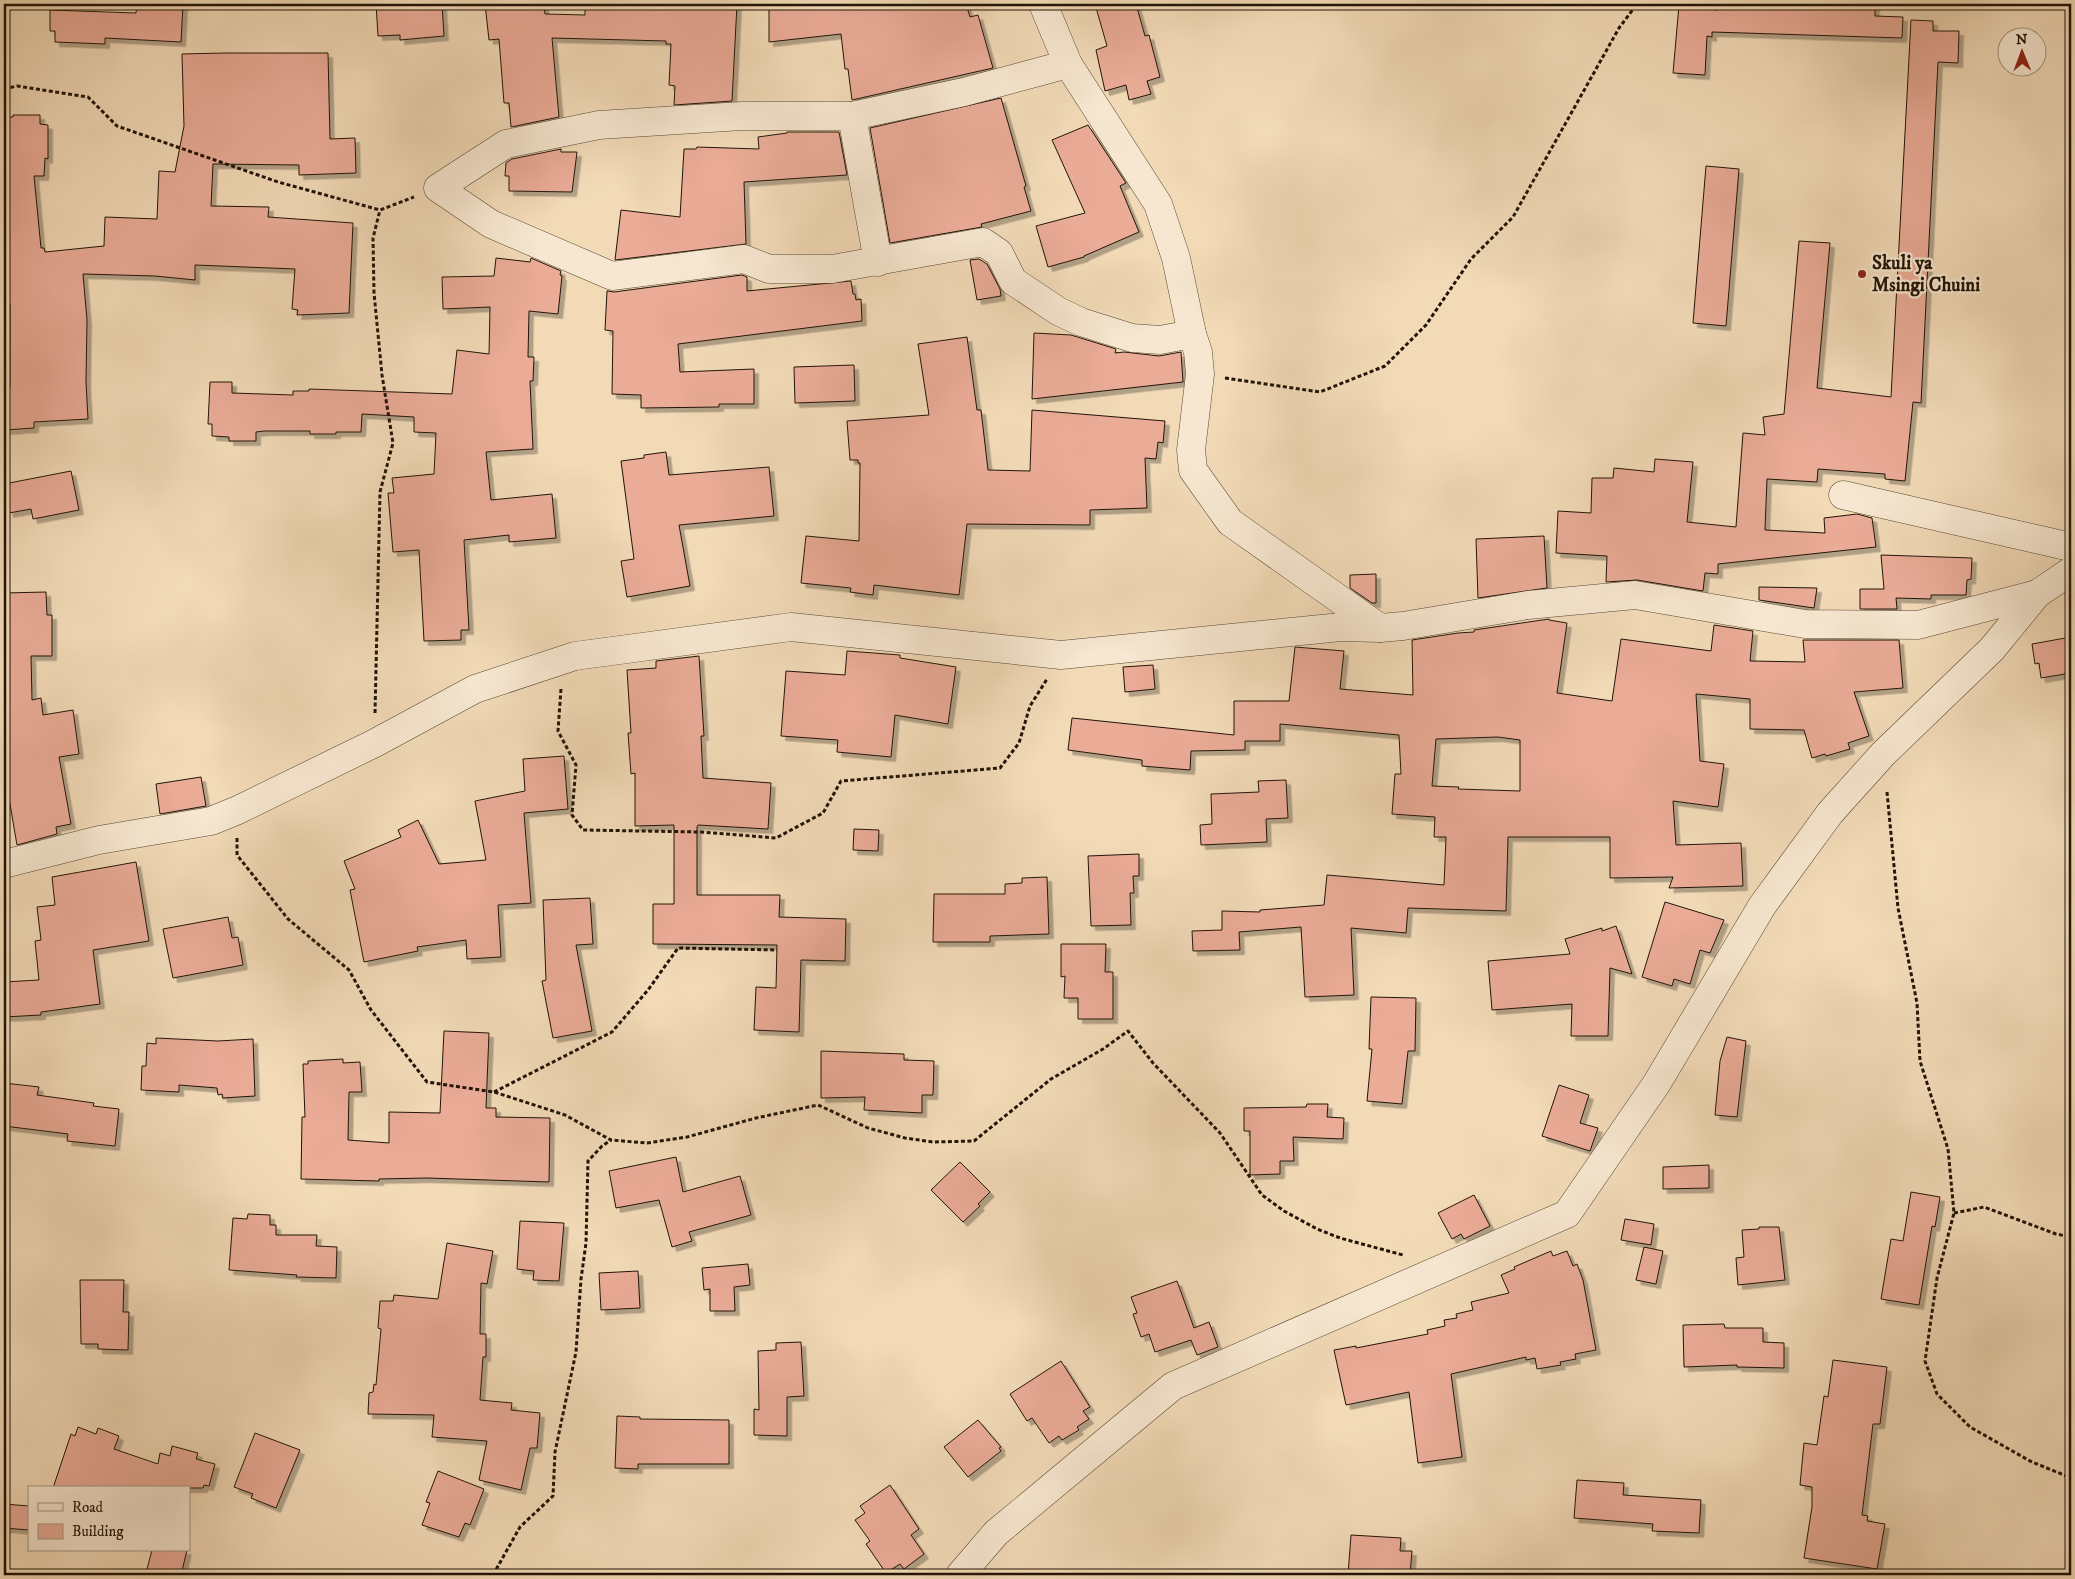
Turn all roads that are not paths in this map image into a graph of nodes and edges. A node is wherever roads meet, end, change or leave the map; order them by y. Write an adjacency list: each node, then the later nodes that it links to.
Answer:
1 (1042, 4): 2 (street)
2 (1068, 64): 3 (street); 5 (street)
3 (852, 116): 4 (street); 4 (street)
4 (878, 262): 5 (street)
5 (1192, 334): 10 (street)
6 (1842, 495): 7 (street)
7 (2071, 547)
8 (2071, 571): 9 (street)
9 (2037, 594): 10 (street); 12 (street)
10 (1380, 628): 11 (street)
11 (4, 864)
12 (960, 1575)

